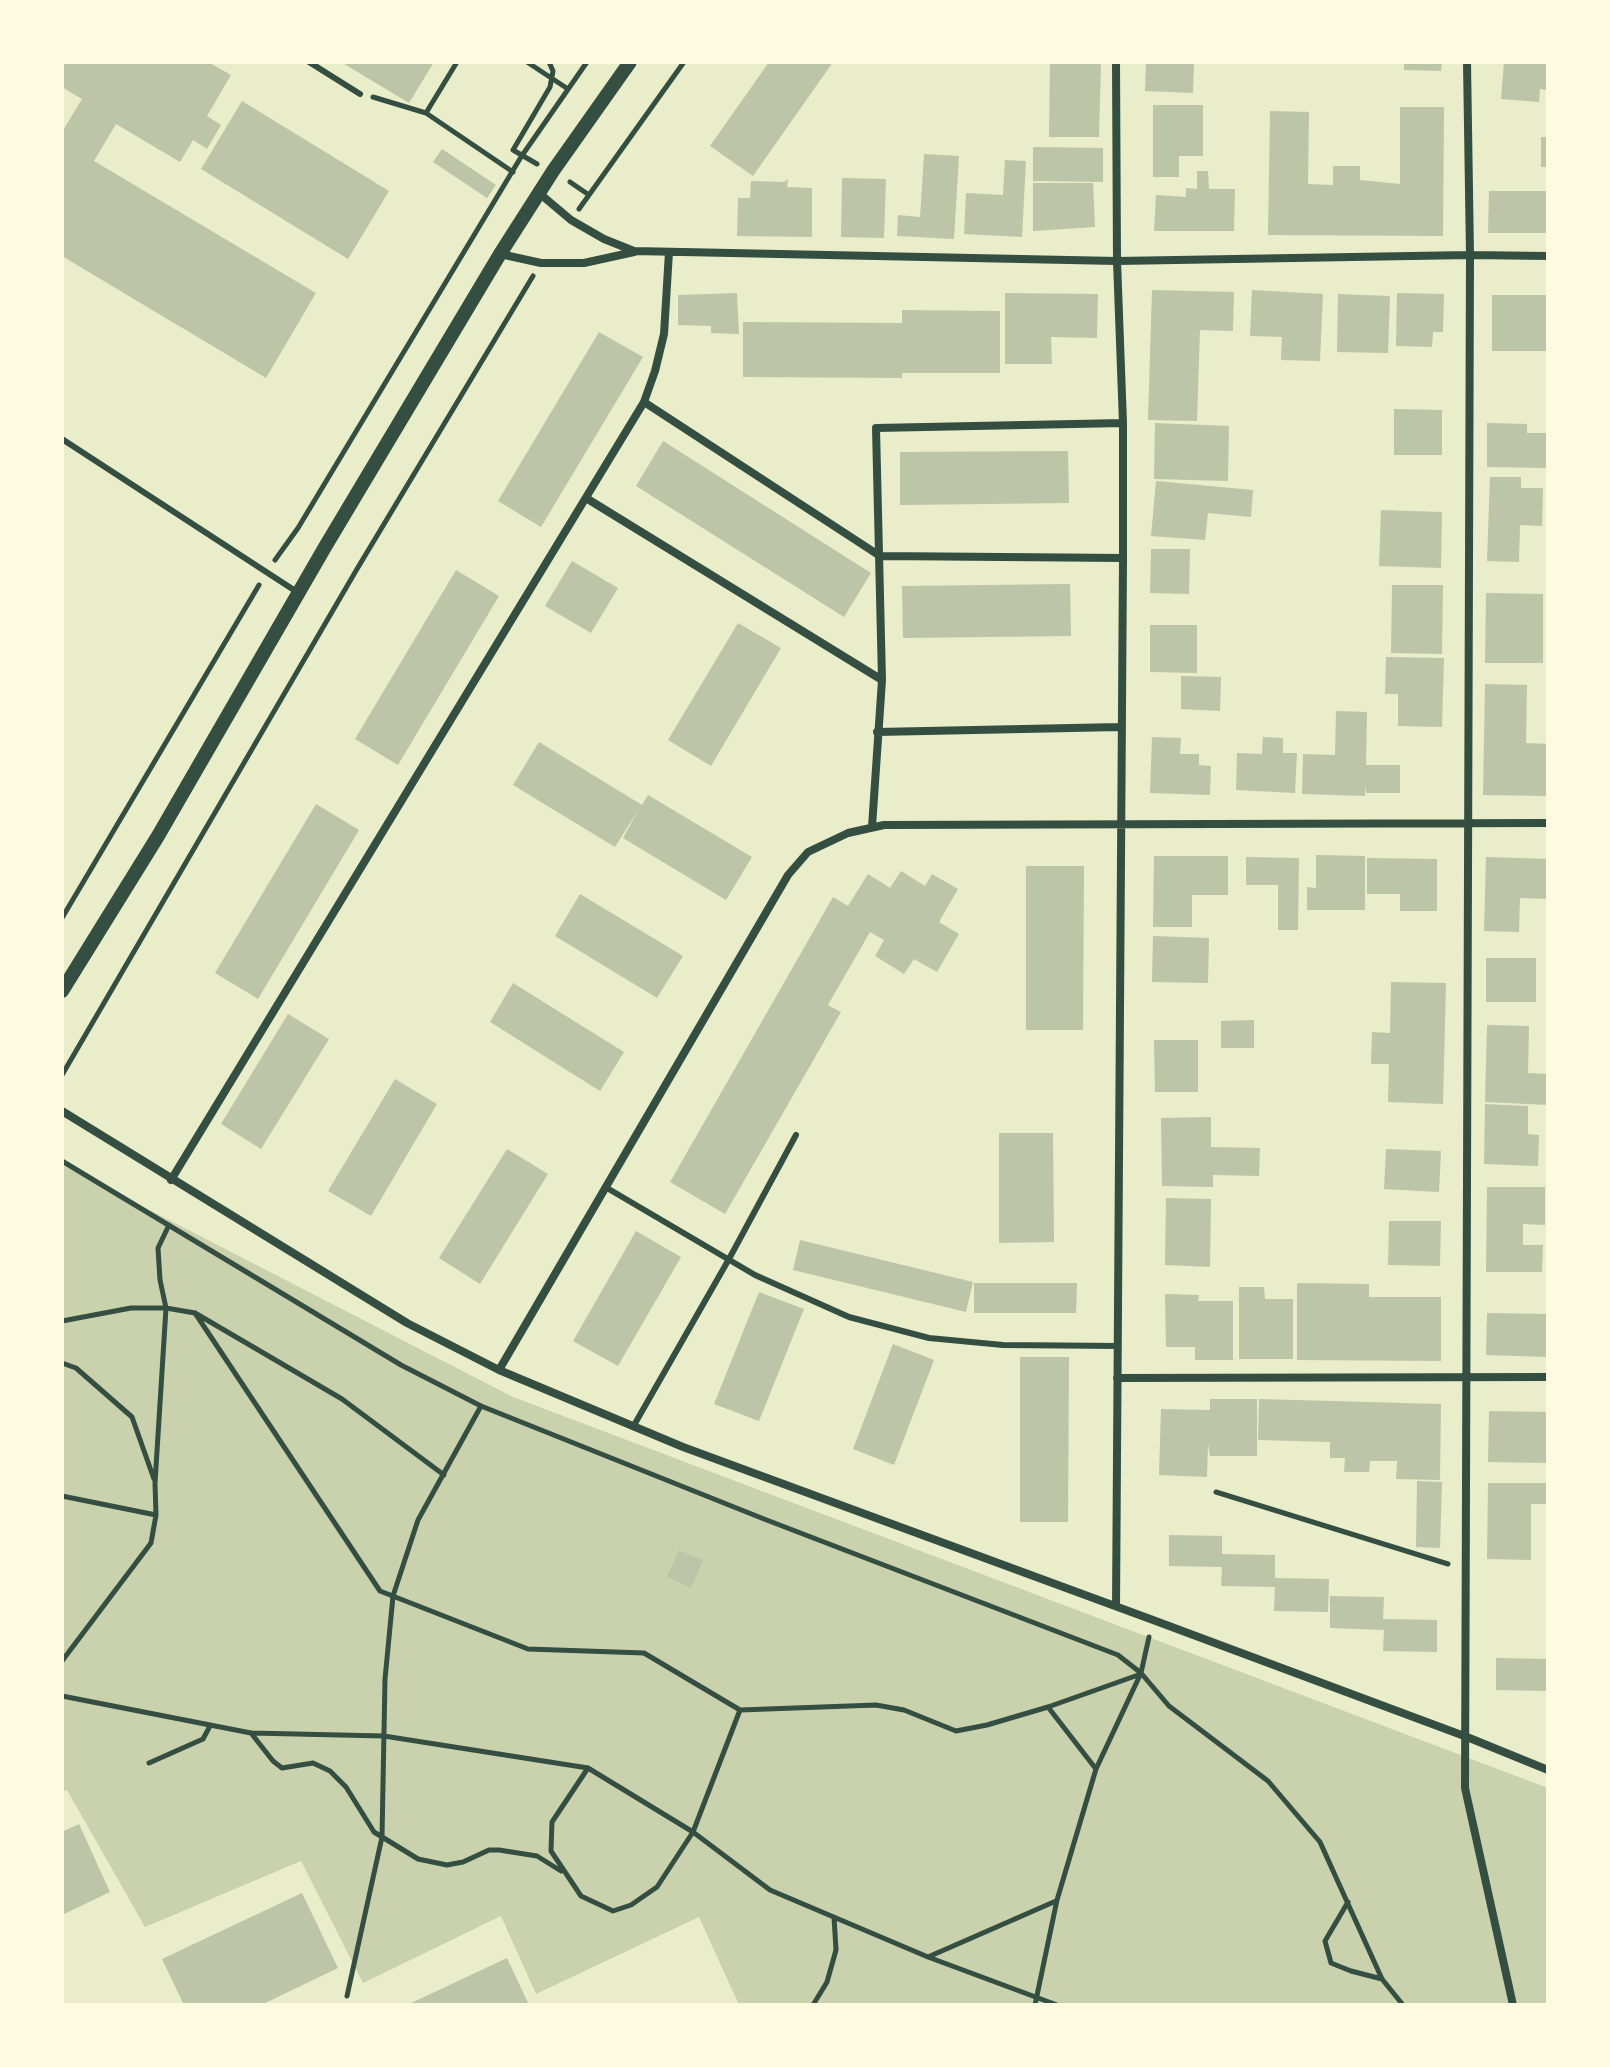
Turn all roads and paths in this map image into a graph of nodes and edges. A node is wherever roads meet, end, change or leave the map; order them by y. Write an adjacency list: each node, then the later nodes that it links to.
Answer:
1 (309, 62): 12 (lane)
2 (457, 62): 13 (path)
3 (527, 62): 10 (path)
4 (549, 62): 10 (path)
5 (587, 62): 11 (path)
6 (630, 62): 15 (street)
7 (684, 62): 18 (path)
8 (1116, 62): 24 (street)
9 (1467, 62): 22 (street)
10 (553, 79): 11 (path); 14 (path)
11 (568, 89): 14 (path)
12 (360, 94): 13 (path)
13 (426, 113): 16 (path)
14 (521, 157): 15 (path); 16 (path)
15 (553, 171): 17 (street)
16 (513, 172): 32 (path)
17 (539, 193): 18 (street); 21 (street)
18 (571, 220): 19 (street)
19 (634, 251): 20 (street); 25 (street)
20 (669, 252): 24 (street); 26 (street)
21 (500, 254): 25 (street); 33 (street)
22 (1470, 255): 23 (street); 24 (street); 37 (street)
23 (1548, 256)
24 (1117, 261): 27 (street)
25 (541, 263): 43 (path)
26 (644, 402): 29 (street); 30 (street)
27 (1123, 423): 30 (street); 31 (street)
28 (62, 439): 32 (lane)
29 (586, 498): 34 (street); 47 (street)
30 (880, 556): 31 (street); 34 (street)
31 (1123, 558): 35 (street)
32 (265, 574): 33 (lane); 41 (path)
33 (299, 594): 42 (street)
34 (882, 680): 36 (street)
35 (1120, 727): 36 (street); 39 (street)
36 (877, 732): 40 (street)
37 (1468, 823): 38 (street); 39 (street); 57 (street)
38 (1548, 823)
39 (1121, 824): 40 (street); 54 (street)
40 (872, 827): 48 (street)
41 (62, 918)
42 (62, 991)
43 (62, 1075)
44 (62, 1111): 47 (street)
45 (796, 1135): 50 (lane)
46 (62, 1161): 49 (path)
47 (171, 1180): 56 (street)
48 (607, 1188): 50 (lane); 56 (street)
49 (169, 1225): 51 (path); 60 (path)
50 (729, 1259): 54 (lane); 61 (lane)
51 (166, 1308): 52 (path); 53 (path); 63 (path)
52 (195, 1313): 62 (path); 68 (path)
53 (62, 1321)
54 (1118, 1346): 59 (street)
55 (62, 1363): 63 (path)
56 (499, 1370): 61 (street)
57 (1467, 1377): 58 (street); 59 (street); 67 (street)
58 (1548, 1377)
59 (1117, 1378): 69 (street)
60 (481, 1406): 62 (path); 72 (path)
61 (633, 1427): 69 (street)
62 (444, 1475): 68 (path)
63 (155, 1483): 66 (path)
64 (1216, 1492): 67 (path)
65 (62, 1496): 66 (path)
66 (156, 1515): 71 (path)
67 (1467, 1570): 79 (street)
68 (393, 1596): 75 (path); 78 (path)
69 (1116, 1606): 70 (street)
70 (1153, 1620): 72 (path); 79 (street)
71 (62, 1661)
72 (1141, 1673): 74 (path); 82 (path); 88 (path)
73 (62, 1696): 76 (path)
74 (1048, 1707): 75 (path); 82 (path)
75 (740, 1710): 84 (path)
76 (210, 1726): 77 (path); 80 (path)
77 (251, 1733): 78 (path); 85 (path)
78 (384, 1736): 81 (path); 85 (path)
79 (1467, 1737): 83 (street); 97 (street)
80 (149, 1763)
81 (588, 1768): 84 (path); 86 (path)
82 (1096, 1769): 87 (path)
83 (1548, 1770)
84 (693, 1832): 86 (path); 89 (path)
85 (382, 1837): 86 (path); 92 (path)
86 (566, 1874)
87 (1057, 1900): 90 (path); 93 (path)
88 (1348, 1901): 91 (path); 91 (path)
89 (834, 1917): 90 (path); 94 (path)
90 (928, 1957): 93 (path)
91 (1382, 1979): 96 (path)
92 (347, 1996)
93 (1034, 2003): 95 (path)
94 (813, 2005)
95 (1057, 2005)
96 (1403, 2005)
97 (1513, 2005)

